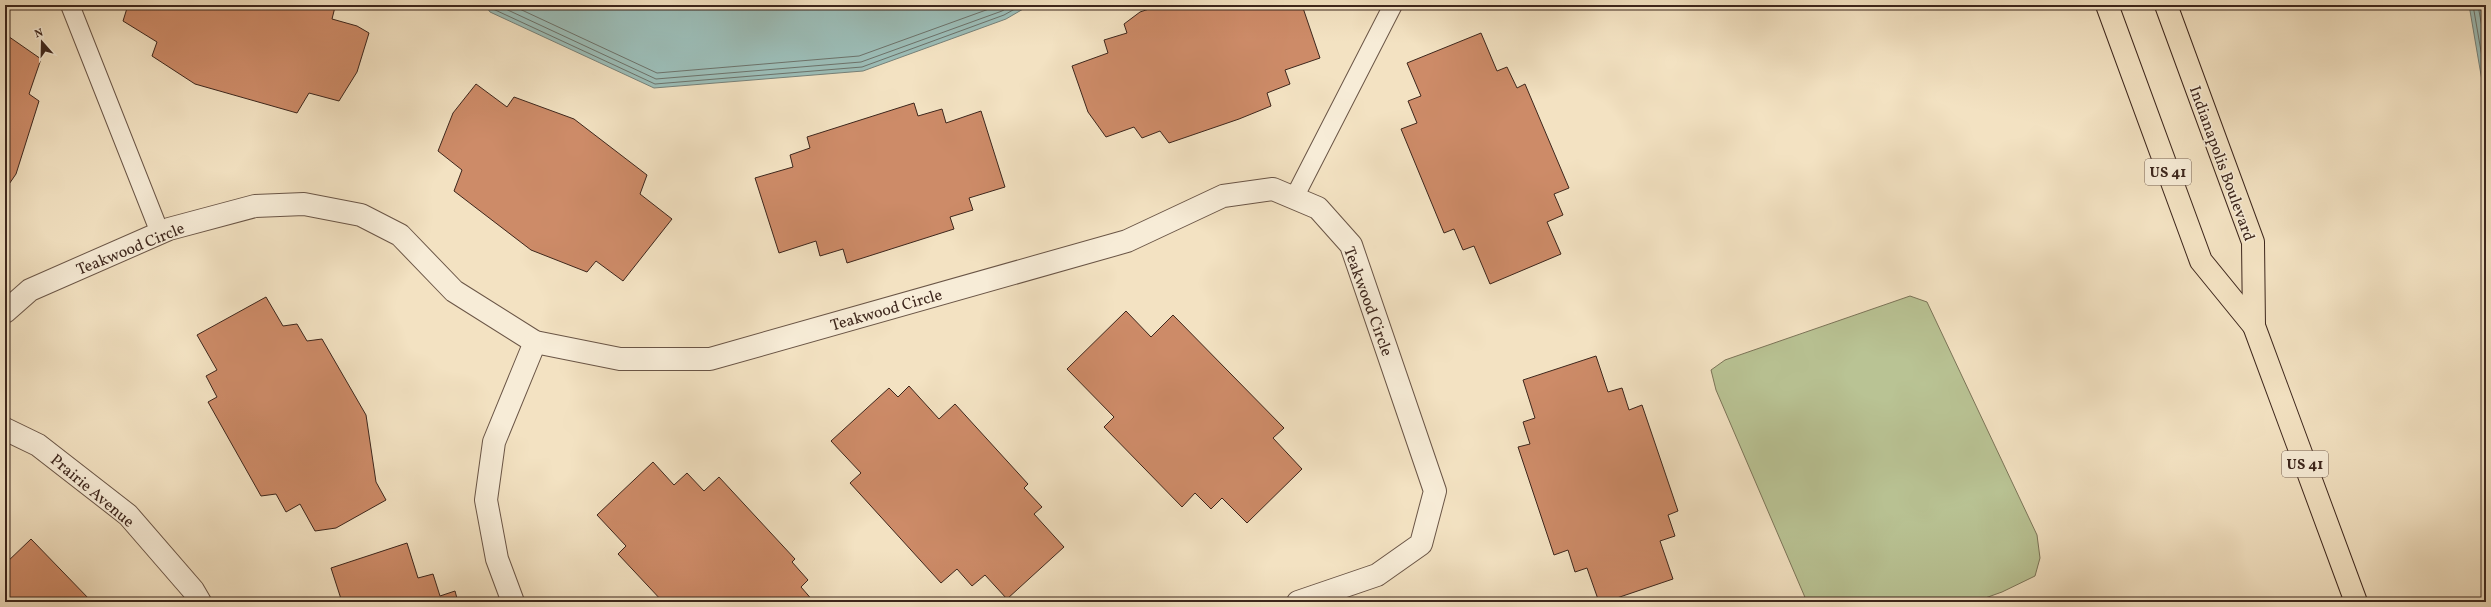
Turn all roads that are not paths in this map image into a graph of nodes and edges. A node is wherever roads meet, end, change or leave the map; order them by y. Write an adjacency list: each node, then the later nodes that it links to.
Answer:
1 (70, 5): 6 (lane)
2 (1394, 5): 5 (lane)
3 (2106, 5): 8 (highway, Indianapolis Boulevard / US 41)
4 (2166, 5): 8 (highway, Indianapolis Boulevard / US 41)
5 (1294, 198): 9 (street, Teakwood Circle); 13 (street, Teakwood Circle)
6 (160, 232): 7 (street, Teakwood Circle); 9 (street, Teakwood Circle)
7 (5, 312)
8 (2254, 326): 14 (highway, Indianapolis Boulevard / US 41)
9 (535, 342): 12 (street)
10 (5, 429): 11 (street, Prairie Avenue)
11 (200, 602)
12 (513, 602)
13 (1298, 602)
14 (2356, 602)

